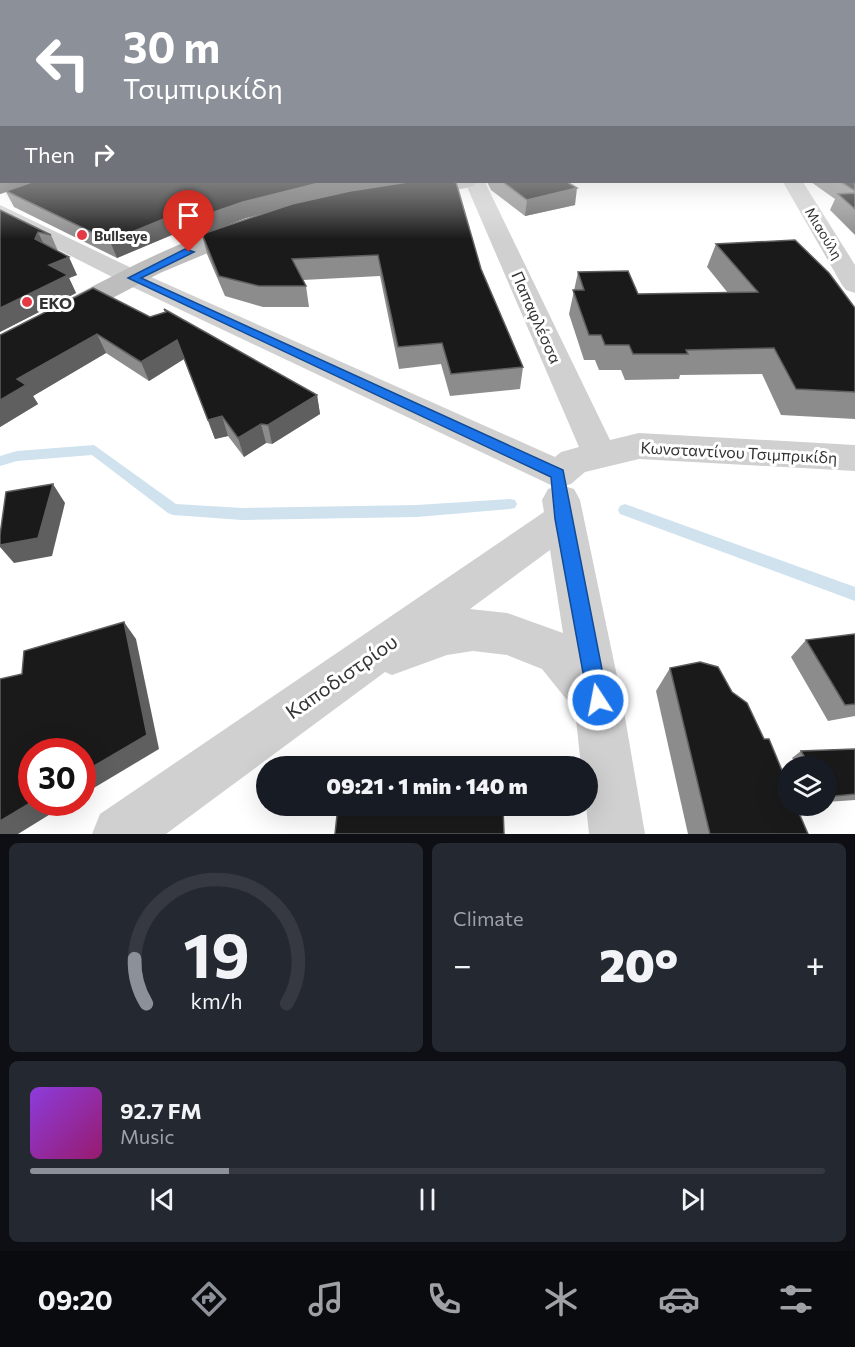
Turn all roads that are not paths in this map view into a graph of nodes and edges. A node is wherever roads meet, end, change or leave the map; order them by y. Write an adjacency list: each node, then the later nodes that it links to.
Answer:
1 (439, 183): 4 (main road)
2 (475, 183): 10 (street, Παπαφλέσσα)
3 (794, 183): 8 (street, Μιαούλη)
4 (390, 194)
5 (0, 212): 7 (street)
6 (265, 222): 7 (main road)
7 (133, 278): 9 (main road); 12 (street)
8 (855, 285)
9 (0, 346)
10 (599, 453): 11 (street, Κωνσταντίνου Τσιμπρικίδη); 12 (street, Κωνσταντίνου Τσιμπρικίδη)
11 (855, 458)
12 (558, 474): 13 (street)
13 (563, 519): 14 (street, Καποδιστρίου); 15 (street)
14 (356, 666): 15 (street); 16 (street, Καποδιστρίου)
15 (598, 700): 17 (street)
16 (120, 834)
17 (617, 834)

